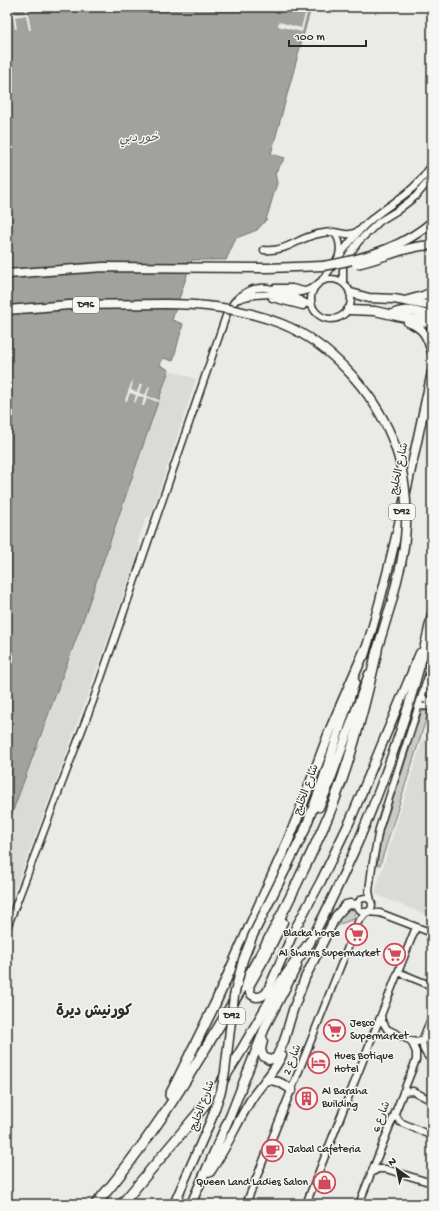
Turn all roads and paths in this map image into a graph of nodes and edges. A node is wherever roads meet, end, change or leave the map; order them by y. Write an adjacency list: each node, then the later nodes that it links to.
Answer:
1 (432, 164): 4 (street)
2 (432, 177): 12 (street)
3 (432, 222): 9 (main road, bridge)
4 (359, 231): 5 (street); 8 (street)
5 (334, 232): 7 (street); 8 (street)
6 (432, 245): 9 (main road, bridge)
7 (264, 250)
8 (337, 258): 11 (street)
9 (323, 266): 10 (main road)
10 (7, 274)
11 (322, 280): 12 (street); 13 (street)
12 (343, 282): 15 (street)
13 (314, 287): 17 (street); 19 (street)
14 (432, 292): 16 (main road)
15 (351, 293): 16 (main road); 21 (street)
16 (405, 300): 18 (main road)
17 (233, 302): 19 (street); 46 (street)
18 (432, 306)
19 (313, 308): 21 (street)
20 (7, 310): 31 (main road, D96, bridge)
21 (348, 310): 22 (main road)
22 (393, 314): 23 (main road); 24 (main road); 25 (main road)
23 (432, 316)
24 (432, 324)
25 (432, 352)
26 (432, 372): 30 (main road, شارع الخليج / D92)
27 (432, 614): 29 (main road)
28 (432, 631): 29 (main road)
29 (426, 641): 39 (main road); 48 (main road)
30 (365, 650): 37 (main road, شارع الخليج / D92); 67 (highway)
31 (377, 651): 37 (main road); 39 (highway)
32 (432, 664): 33 (street)
33 (422, 697): 34 (street); 35 (street)
34 (432, 704)
35 (419, 706): 36 (street); 38 (street)
36 (432, 707)
37 (305, 829): 73 (main road, شارع الخليج / D92, bridge)
38 (370, 887): 40 (street); 41 (street)
39 (294, 890): 67 (highway)
40 (359, 903): 41 (street); 42 (street); 44 (street, شارع 2); 56 (main road)
41 (371, 903): 42 (street); 43 (street)
42 (367, 912): 43 (street); 44 (street, شارع 2)
43 (380, 913): 45 (street)
44 (358, 922): 62 (street, شارع 2)
45 (416, 927): 47 (street); 49 (street)
46 (7, 928)
47 (432, 933)
48 (310, 942): 53 (main road); 72 (highway)
49 (398, 972): 50 (street); 51 (street)
50 (432, 986)
51 (382, 1011): 54 (street); 55 (street)
52 (432, 1017): 57 (street)
53 (266, 1025): 56 (main road); 70 (main road)
54 (387, 1029): 55 (street); 58 (street)
55 (373, 1033): 76 (street)
56 (286, 1034): 61 (main road)
57 (423, 1039): 58 (street); 59 (street)
58 (411, 1041): 60 (street)
59 (430, 1059): 60 (street)
60 (416, 1060): 63 (street, شارع 6)
61 (265, 1080): 62 (main road); 70 (main road)
62 (292, 1090): 75 (street, شارع 2)
63 (403, 1092): 64 (street); 65 (street, شارع 6)
64 (432, 1101)
65 (395, 1114): 66 (street); 68 (street, شارع 6)
66 (432, 1136)
67 (143, 1143): 71 (highway)
68 (371, 1173): 69 (street); 77 (street, شارع 6)
69 (432, 1183)
70 (198, 1188): 74 (main road)
71 (96, 1204)
72 (122, 1204)
73 (174, 1204)
74 (191, 1204)
75 (246, 1204)
76 (306, 1204)
77 (360, 1204)

